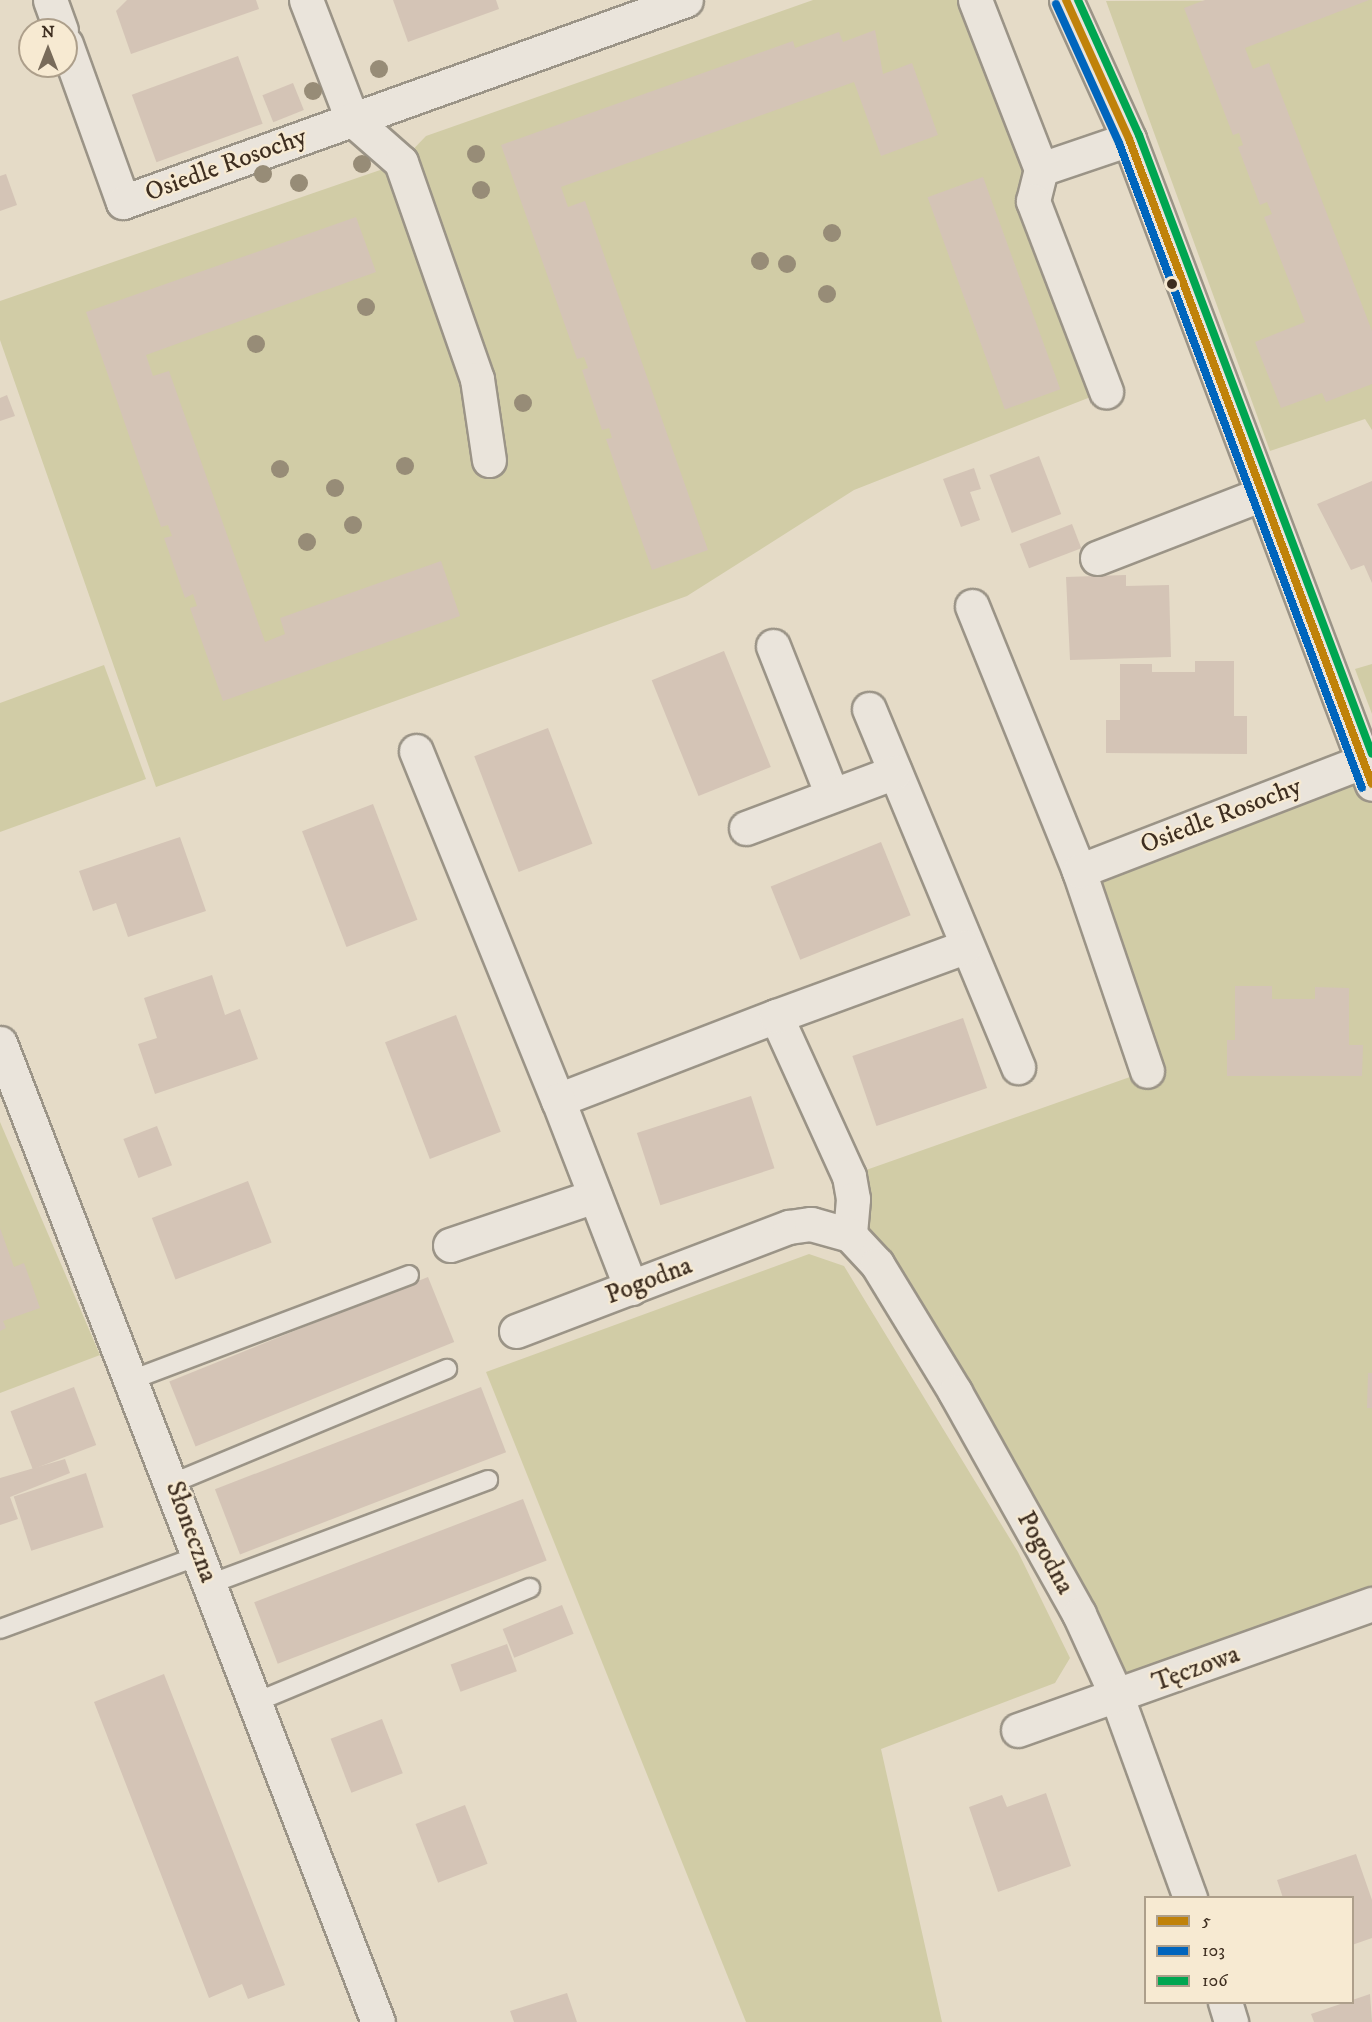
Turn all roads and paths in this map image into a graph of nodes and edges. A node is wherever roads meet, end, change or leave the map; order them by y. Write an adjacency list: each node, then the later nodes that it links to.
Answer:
1 (50, 0): 6 (street)
2 (306, 0): 8 (street)
3 (686, 0): 8 (street, Osiedle Rosochy)
4 (975, 0): 10 (street)
5 (1066, 0): 9 (street)
6 (57, 18)
7 (78, 77): 8 (street, Osiedle Rosochy)
8 (351, 119): 12 (street)
9 (1129, 139): 10 (street); 13 (street)
10 (1041, 169): 11 (street)
11 (1106, 391)
12 (489, 460)
13 (1262, 494): 14 (street); 20 (street)
14 (1097, 558)
15 (972, 606): 23 (street)
16 (773, 646): 21 (street)
17 (869, 709): 19 (street)
18 (416, 751): 29 (street)
19 (895, 772): 21 (street); 24 (street)
20 (1368, 772): 23 (street, Osiedle Rosochy)
21 (832, 795): 22 (street)
22 (746, 828)
23 (1079, 871): 28 (street)
24 (965, 947): 25 (street); 27 (street)
25 (776, 1016): 29 (street); 31 (street)
26 (0, 1043): 37 (street, Słoneczna)
27 (1018, 1067)
28 (1147, 1071)
29 (558, 1100): 30 (street)
30 (595, 1196): 32 (street); 34 (street)
31 (850, 1235): 34 (street, Pogodna); 44 (street, Pogodna)
32 (450, 1245)
33 (409, 1275): 37 (lane)
34 (631, 1288): 35 (street, Pogodna)
35 (516, 1331)
36 (447, 1369): 39 (lane)
37 (134, 1379): 39 (street, Słoneczna)
38 (488, 1480): 40 (lane)
39 (173, 1483): 40 (street, Słoneczna)
40 (205, 1570): 43 (lane); 45 (street, Słoneczna)
41 (530, 1588): 45 (lane)
42 (1372, 1604): 44 (street, Tęczowa)
43 (0, 1629)
44 (1117, 1697): 46 (street, Tęczowa); 47 (street, Pogodna)
45 (256, 1702): 49 (street, Słoneczna)
46 (1018, 1730)
47 (1189, 1896)
48 (1226, 2004): 50 (street)
49 (378, 2022)
50 (1232, 2022)

